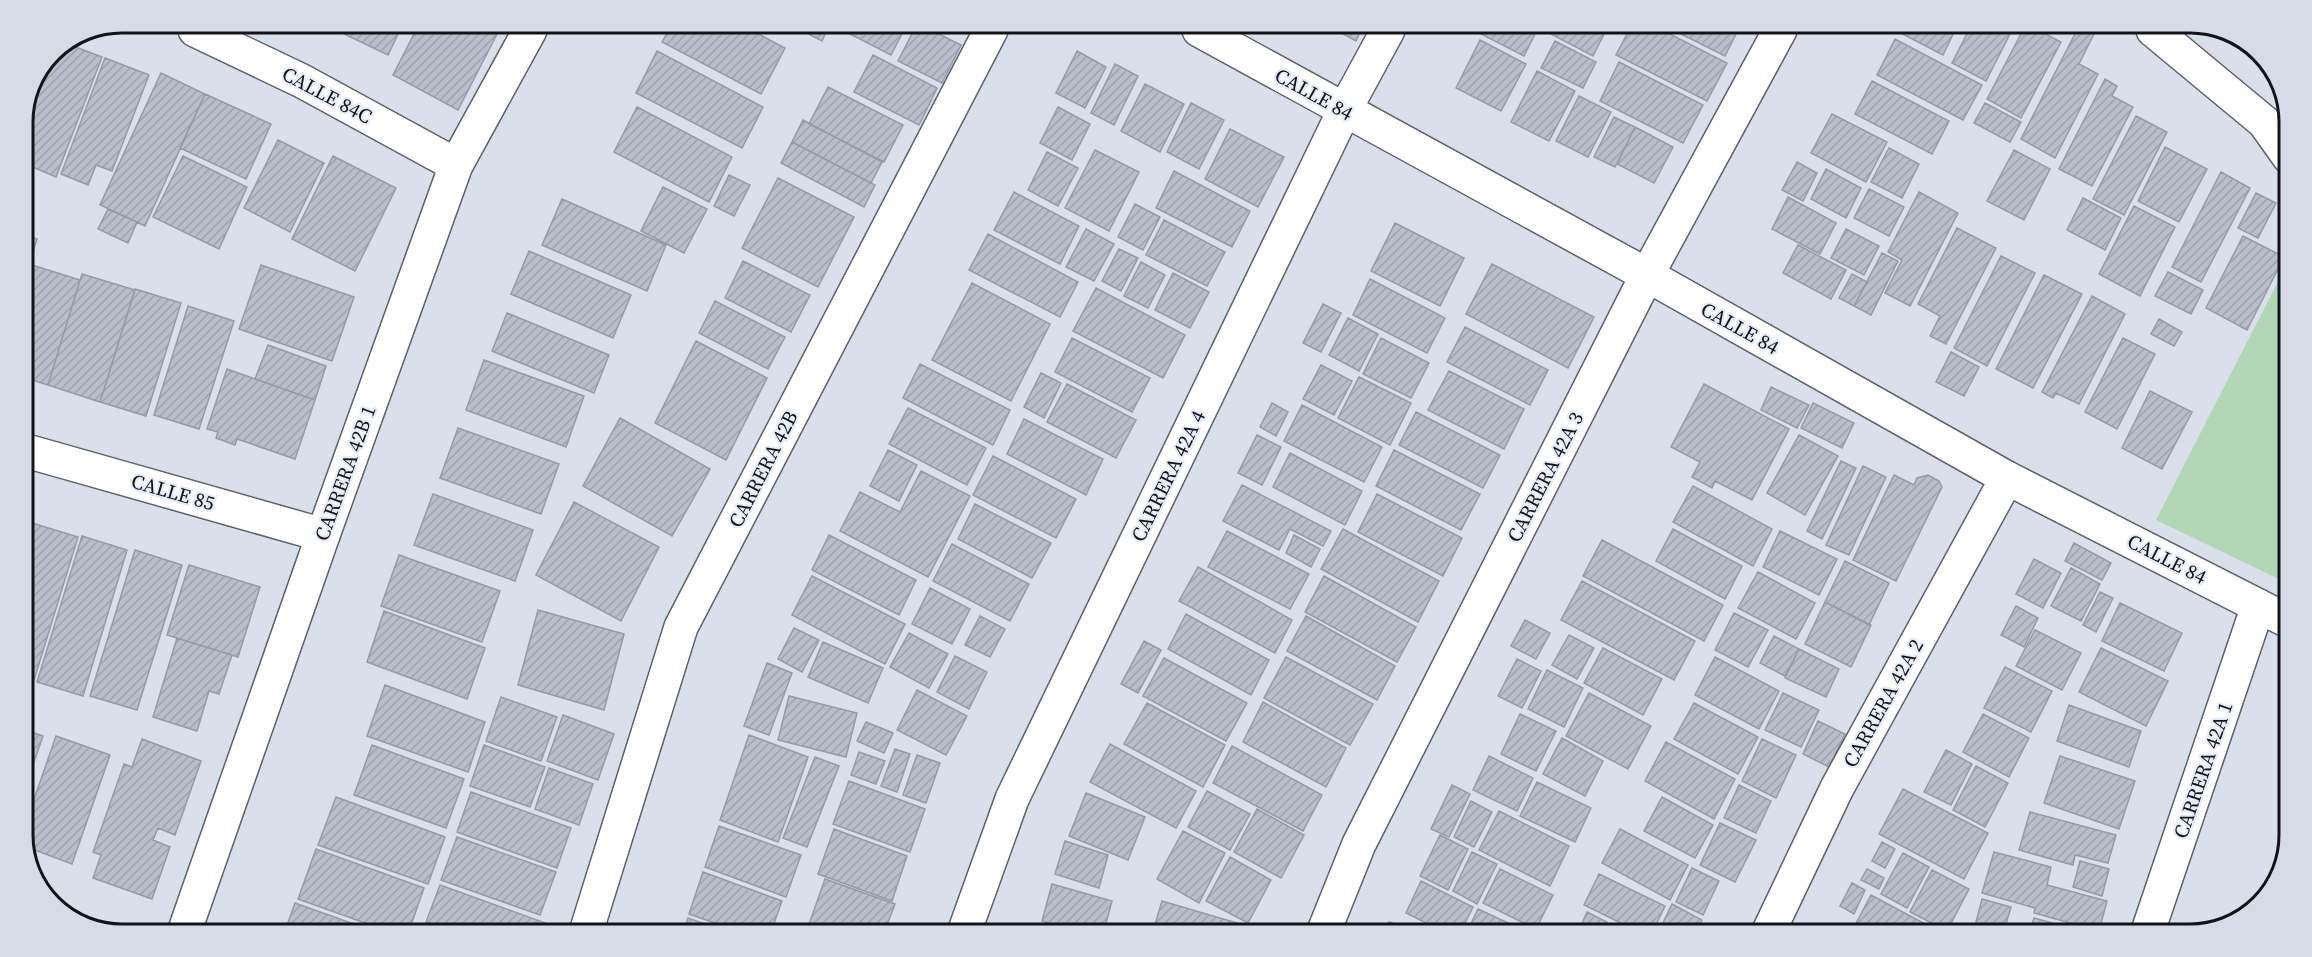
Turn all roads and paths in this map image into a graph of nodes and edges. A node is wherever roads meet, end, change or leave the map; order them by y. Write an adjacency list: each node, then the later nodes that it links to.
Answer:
1 (201, 33): 10 (street, CALLE 84C)
2 (528, 33): 10 (street, CARRERA 42B 1)
3 (989, 33): 17 (street, CARRERA 42B)
4 (1204, 33): 8 (street, CALLE 84)
5 (1386, 33): 8 (street, CARRERA 42A 4)
6 (1778, 33): 11 (street, CARRERA 42A 3)
7 (2157, 33): 9 (street)
8 (1344, 111): 11 (street, CALLE 84); 18 (street, CARRERA 42A 4)
9 (2279, 143)
10 (456, 165): 14 (street, CARRERA 42B 1)
11 (1647, 275): 13 (street, CALLE 84); 19 (street, CARRERA 42A 3)
12 (33, 453): 14 (street, CALLE 85)
13 (2007, 478): 15 (street, CALLE 84); 20 (street, CARRERA 42A 2)
14 (323, 535): 16 (street, CARRERA 42B 1)
15 (2271, 613): 21 (street, CARRERA 42A 1)
16 (187, 924)
17 (589, 924)
18 (967, 924)
19 (1327, 924)
20 (1772, 924)
21 (2151, 924)

